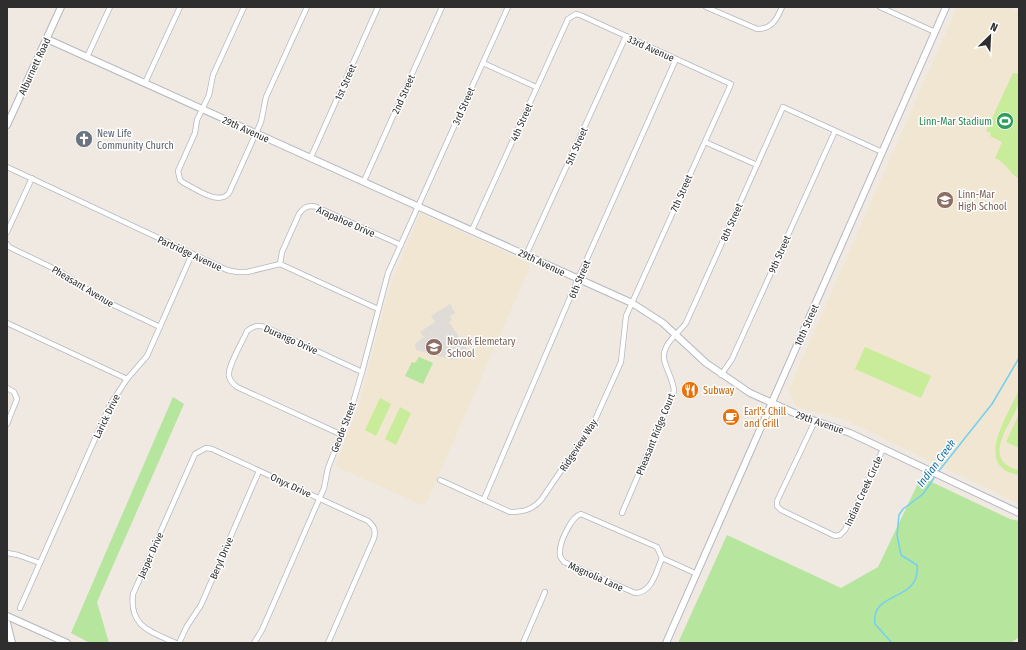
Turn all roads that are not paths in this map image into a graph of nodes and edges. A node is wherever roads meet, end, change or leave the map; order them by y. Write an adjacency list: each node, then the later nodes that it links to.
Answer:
1 (61, 7): 16 (street, Alburnett Road)
2 (110, 7): 17 (street)
3 (180, 7): 20 (street)
4 (244, 7): 23 (street)
5 (307, 7): 26 (street)
6 (378, 7): 29 (street, 1st Street)
7 (442, 7): 33 (street, 2nd Street)
8 (508, 7): 19 (street, 3rd Street)
9 (706, 7): 10 (street)
10 (782, 7)
11 (880, 7): 14 (street)
12 (946, 7): 14 (street, 10th Street)
13 (571, 16): 15 (street, 33rd Avenue); 22 (street, 4th Street)
14 (935, 32): 28 (street, 10th Street)
15 (626, 36): 18 (street, 33rd Avenue); 40 (street, 5th Street)
16 (46, 39): 17 (street, 29th Avenue); 24 (street, Alburnett Road)
17 (87, 57): 20 (street, 29th Avenue)
18 (676, 59): 21 (street, 33rd Avenue); 42 (street, 6th Street)
19 (483, 63): 22 (street); 34 (street, 3rd Street)
20 (145, 83): 23 (street, 29th Avenue)
21 (731, 84): 27 (street, 7th Street)
22 (536, 87): 35 (street, 4th Street)
23 (202, 109): 26 (street, 29th Avenue); 26 (street)
24 (7, 125)
25 (834, 131): 28 (street); 30 (street, 8th Street); 49 (street, 9th Street)
26 (256, 134): 29 (street, 29th Avenue)
27 (705, 142): 30 (street); 43 (street, 7th Street)
28 (882, 152): 52 (street, 10th Street)
29 (311, 157): 33 (street, 29th Avenue)
30 (757, 165): 47 (street, 8th Street)
31 (7, 167): 32 (street, Partridge Avenue)
32 (32, 178): 36 (street); 39 (street, Partridge Avenue)
33 (364, 181): 34 (street, 29th Avenue)
34 (419, 206): 35 (street, 29th Avenue); 38 (street, Geode Street)
35 (472, 230): 40 (street, 29th Avenue)
36 (7, 232)
37 (7, 244): 46 (street, Pheasant Avenue)
38 (400, 246): 41 (street, Arapahoe Drive); 44 (street, Geode Street)
39 (192, 254): 41 (street, Partridge Avenue); 46 (street, Larick Drive)
40 (526, 255): 42 (street, 29th Avenue)
41 (280, 264): 44 (street)
42 (578, 279): 43 (street, 29th Avenue); 61 (street, 6th Street)
43 (632, 303): 47 (street, 29th Avenue); 61 (street, Ridgeview Way)
44 (378, 309): 48 (street, Geode Street)
45 (7, 323): 50 (street)
46 (160, 327): 50 (street, Larick Drive)
47 (677, 335): 49 (street, 29th Avenue); 62 (street, Pheasant Ridge Court)
48 (362, 372): 55 (street, Geode Street); 55 (street, Durango Drive)
49 (721, 375): 52 (street, 29th Avenue)
50 (127, 379): 66 (street, Larick Drive)
51 (7, 388): 54 (street)
52 (771, 404): 53 (street, 29th Avenue); 67 (street, 10th Street)
53 (815, 421): 56 (street, 29th Avenue); 56 (street, Indian Creek Circle)
54 (7, 424)
55 (340, 434): 60 (street, Geode Street)
56 (883, 448): 63 (street, 29th Avenue)
57 (199, 450): 58 (street, Onyx Drive); 74 (street, Jasper Drive)
58 (259, 470): 60 (street, Onyx Drive); 74 (street, Beryl Drive)
59 (440, 480): 61 (street, Ridgeview Way)
60 (320, 499): 75 (street, Geode Street); 76 (street, Onyx Drive)
61 (484, 499)
62 (622, 513)
63 (1019, 513)
64 (7, 553): 66 (street)
65 (662, 558): 65 (street, Magnolia Lane); 67 (street, Magnolia Lane)
66 (40, 563): 69 (street, Larick Drive)
67 (697, 574): 78 (street, 10th Street)
68 (545, 592): 77 (street)
69 (20, 608)
70 (7, 616): 73 (street)
71 (7, 622): 72 (street)
72 (12, 643)
73 (67, 643)
74 (178, 643)
75 (254, 643)
76 (328, 643)
77 (523, 643)
78 (666, 643)

